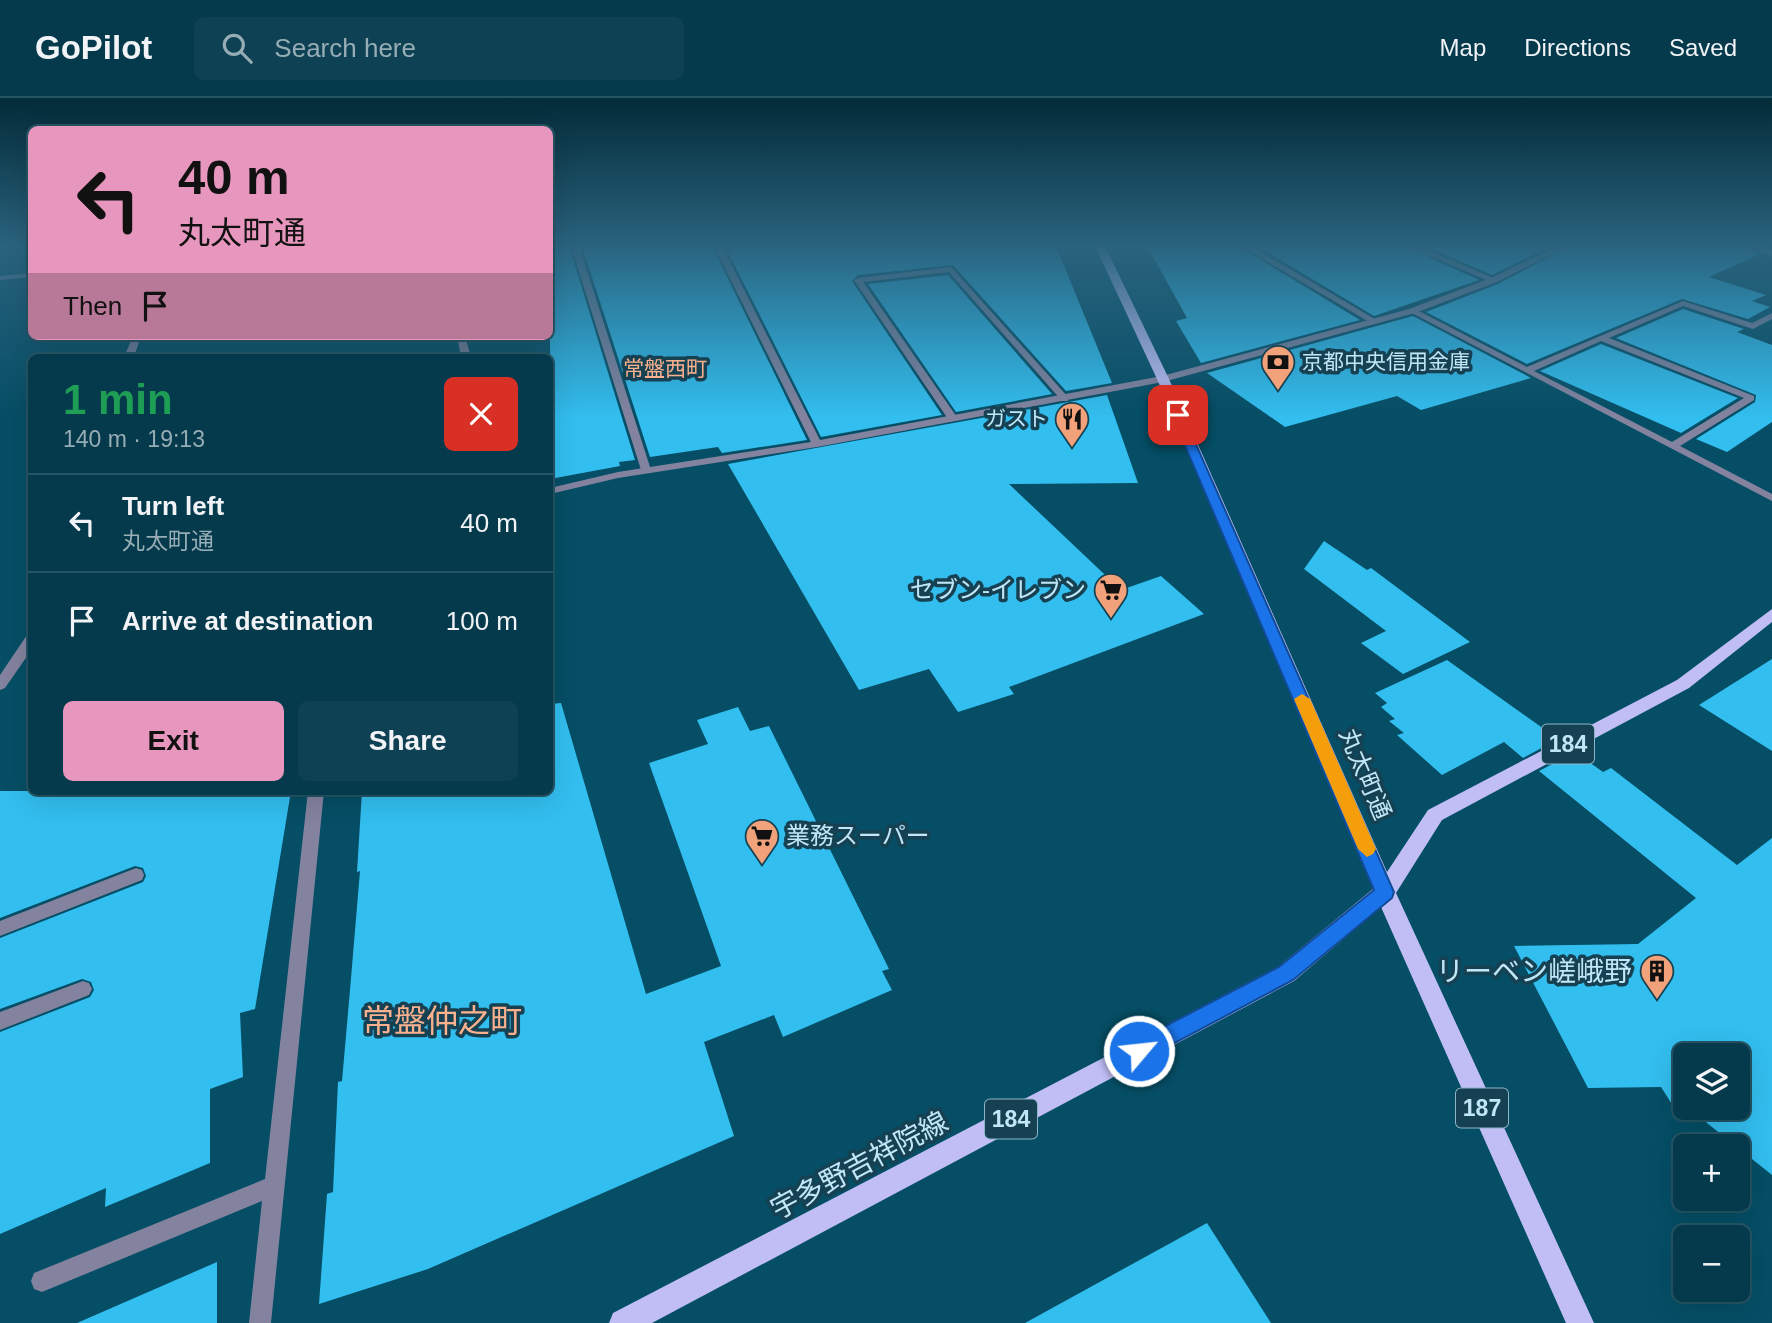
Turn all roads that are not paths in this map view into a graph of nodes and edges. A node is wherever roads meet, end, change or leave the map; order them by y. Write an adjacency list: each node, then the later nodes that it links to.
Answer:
1 (593, 303): 20 (street)
2 (747, 303): 18 (street)
3 (874, 303): 17 (street)
4 (981, 303): 16 (street)
5 (1127, 303): 15 (main road, 丸太町通 / 187)
6 (1343, 303): 12 (street)
7 (1432, 303): 10 (street)
8 (1683, 303): 13 (street)
9 (1684, 303): 11 (street)
10 (1412, 311): 12 (street); 14 (street)
11 (1772, 316)
12 (1374, 321): 15 (street)
13 (1601, 338): 14 (street); 19 (street)
14 (1527, 370): 19 (street)
15 (1163, 379): 16 (street); 28 (main road, 丸太町通 / 187)
16 (1065, 398): 17 (street)
17 (954, 420): 18 (street)
18 (817, 444): 20 (street)
19 (1673, 446): 22 (street)
20 (646, 470): 21 (street)
21 (553, 490)
22 (1772, 498)
23 (1772, 614): 28 (main road, 宇多野吉祥院線 / 184)
24 (28, 644): 25 (street)
25 (0, 685)
26 (316, 795): 32 (street)
27 (136, 875): 29 (street)
28 (1385, 892): 35 (main road, 宇多野吉祥院線 / 184); 36 (main road, 丸太町通 / 187)
29 (0, 929)
30 (83, 989): 31 (street)
31 (0, 1021)
32 (275, 1185): 33 (street); 34 (street)
33 (42, 1281)
34 (260, 1323)
35 (623, 1323)
36 (1580, 1323)

